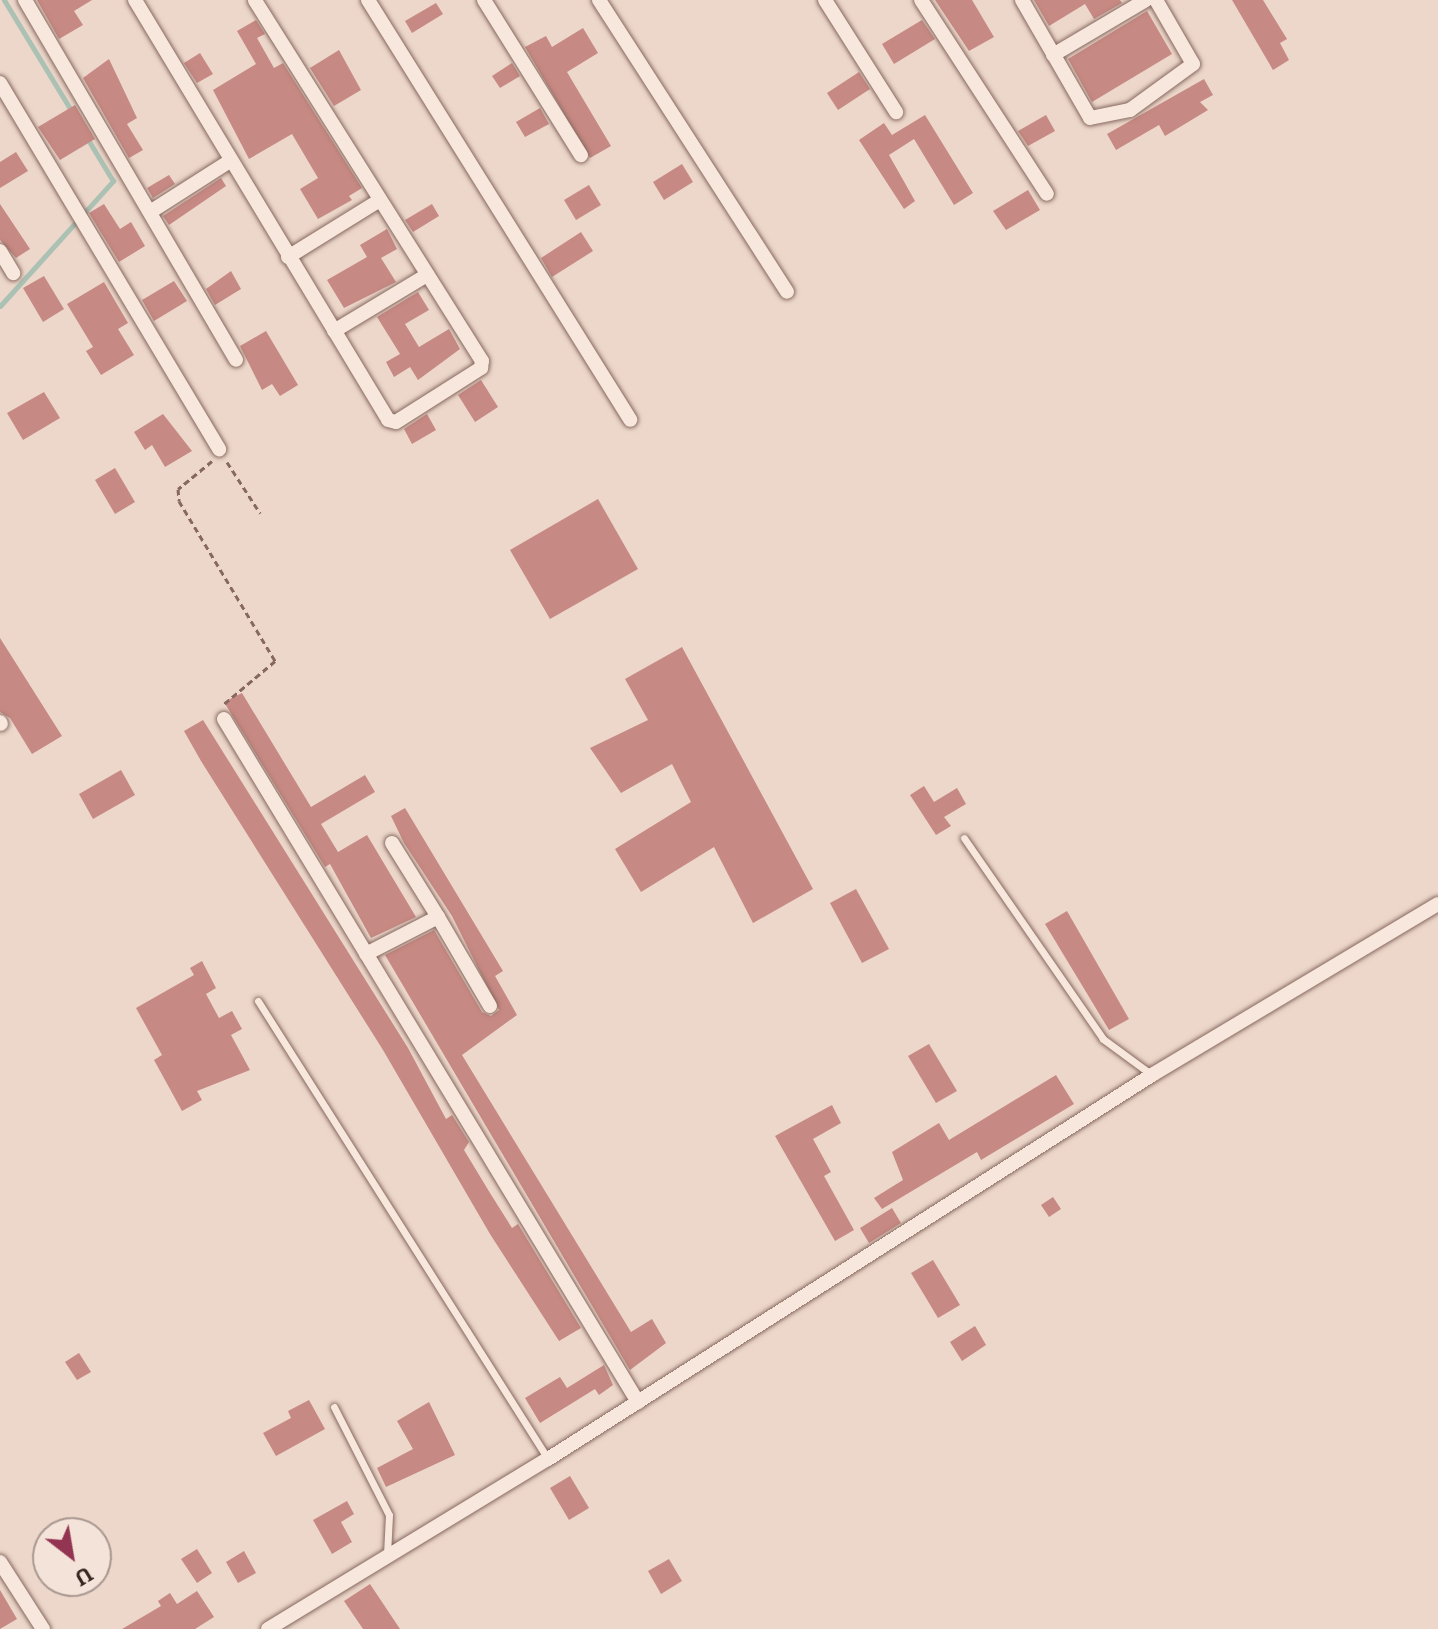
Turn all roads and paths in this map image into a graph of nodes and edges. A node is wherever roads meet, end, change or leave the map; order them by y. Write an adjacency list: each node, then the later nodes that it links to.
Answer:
1 (25, 0): 19 (street)
2 (135, 0): 16 (street)
3 (255, 0): 18 (street)
4 (368, 0): 27 (street)
5 (484, 0): 15 (street)
6 (599, 0): 24 (street)
7 (825, 0): 14 (street)
8 (921, 0): 17 (street)
9 (1022, 0): 12 (street)
10 (1146, 0): 12 (street)
11 (1156, 0): 12 (street)
12 (1053, 55)
13 (0, 83): 28 (street)
14 (896, 112)
15 (581, 155)
16 (230, 161): 19 (street); 21 (street)
17 (1047, 194)
18 (380, 200): 21 (street); 23 (street)
19 (150, 212): 26 (street)
20 (0, 251): 22 (street)
21 (288, 257): 25 (street)
22 (13, 273)
23 (427, 275): 25 (street); 25 (street)
24 (787, 292)
25 (334, 331)
26 (236, 360)
27 (630, 420)
28 (219, 449): 29 (path); 30 (path)
29 (260, 513)
30 (224, 719): 35 (street)
31 (964, 838): 38 (lane)
32 (392, 843): 34 (street)
33 (1438, 904): 38 (street)
34 (438, 917): 35 (street); 37 (street)
35 (366, 954): 39 (street)
36 (258, 1001): 41 (lane)
37 (490, 1006)
38 (1152, 1075): 39 (street)
39 (638, 1402): 41 (street)
40 (334, 1407): 42 (lane)
41 (548, 1459): 42 (street)
42 (387, 1557): 45 (street)
43 (0, 1562): 44 (street)
44 (43, 1629)
45 (268, 1629)

